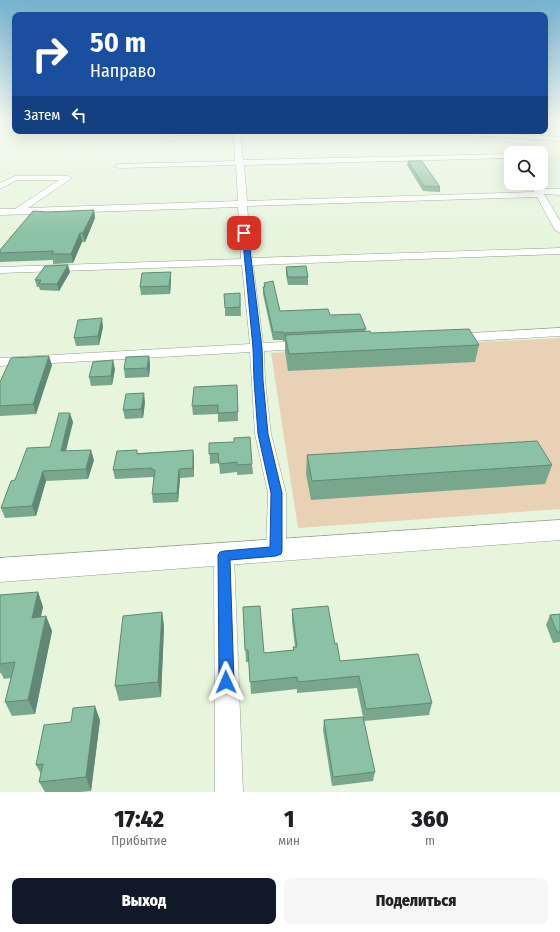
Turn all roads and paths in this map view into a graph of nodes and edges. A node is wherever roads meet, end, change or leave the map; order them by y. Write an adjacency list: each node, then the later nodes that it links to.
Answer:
1 (240, 158): 3 (street)
2 (422, 158): 3 (street)
3 (240, 162): 4 (street); 10 (street)
4 (118, 166)
5 (0, 186): 12 (street)
6 (517, 190): 10 (street)
7 (538, 190): 13 (street)
8 (545, 190): 9 (street)
9 (560, 192)
10 (242, 204): 12 (street); 15 (street)
11 (0, 212): 12 (street)
12 (18, 212)
13 (560, 230)
14 (560, 251): 15 (street)
15 (247, 261): 16 (street); 20 (street)
16 (0, 270)
17 (560, 332): 18 (street)
18 (440, 338)
19 (321, 345): 20 (street)
20 (257, 348): 21 (street); 23 (street)
21 (0, 362)
22 (560, 530): 23 (main road)
23 (276, 551): 24 (main road)
24 (224, 555): 25 (main road); 26 (street)
25 (0, 570)
26 (229, 792)

